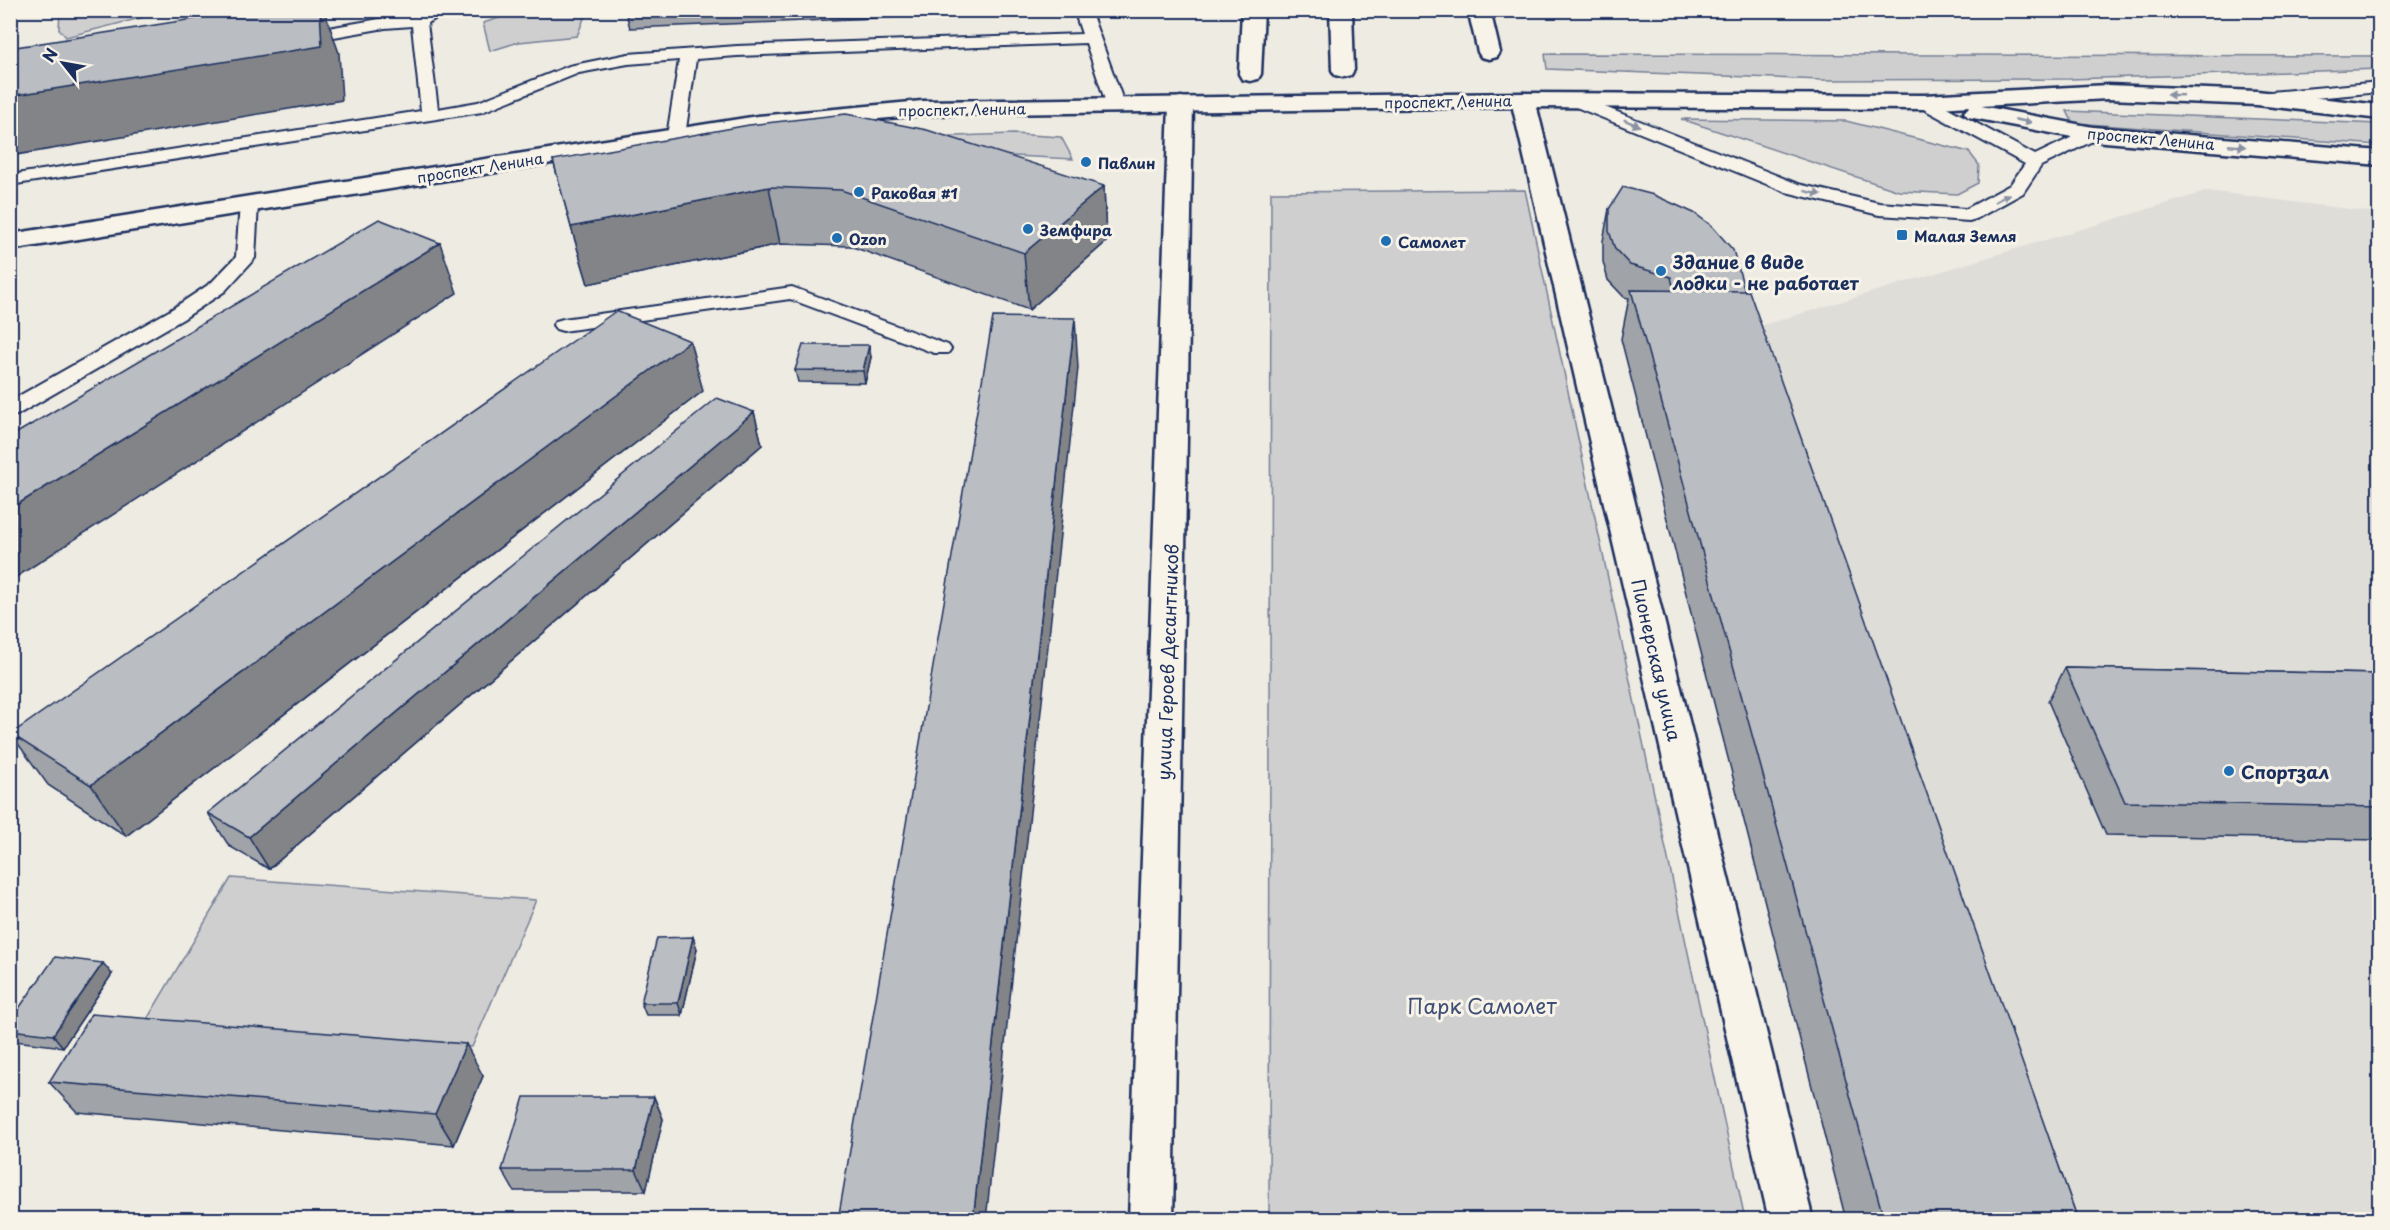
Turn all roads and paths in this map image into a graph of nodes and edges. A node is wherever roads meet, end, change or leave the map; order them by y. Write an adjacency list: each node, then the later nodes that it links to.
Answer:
1 (447, 10): 6 (lane)
2 (1082, 10): 7 (lane)
3 (1253, 10): 12 (street)
4 (1341, 10): 11 (street)
5 (1479, 10): 9 (street)
6 (419, 21): 8 (lane); 21 (lane)
7 (1093, 38): 10 (lane); 19 (lane)
8 (280, 41)
9 (1489, 52)
10 (688, 55): 21 (lane); 23 (lane)
11 (1343, 70)
12 (1250, 74)
13 (2379, 87): 14 (lane, проспект Ленина)
14 (2257, 98): 17 (street, проспект Ленина, one-way to 17); 20 (street, проспект Ленина)
15 (1523, 100): 16 (street, проспект Ленина); 18 (street, проспект Ленина); 33 (street, Пионерская улица)
16 (1577, 101): 17 (street, проспект Ленина); 25 (lane, one-way to 25)
17 (1924, 102): 22 (street, проспект Ленина, one-way to 22); 25 (lane)
18 (1182, 104): 19 (street, проспект Ленина); 32 (street, улица Героев Десантников)
19 (1116, 106): 23 (street, проспект Ленина)
20 (2379, 112)
21 (430, 115): 26 (lane)
22 (2093, 134): 24 (street, проспект Ленина, one-way to 24); 25 (lane)
23 (676, 136): 27 (street, проспект Ленина)
24 (2379, 158)
25 (2035, 162)
26 (10, 180)
27 (249, 204): 28 (street, проспект Ленина); 31 (lane)
28 (10, 242)
29 (563, 325): 30 (lane)
30 (941, 349)
31 (10, 410)
32 (1151, 1220)
33 (1791, 1220)

